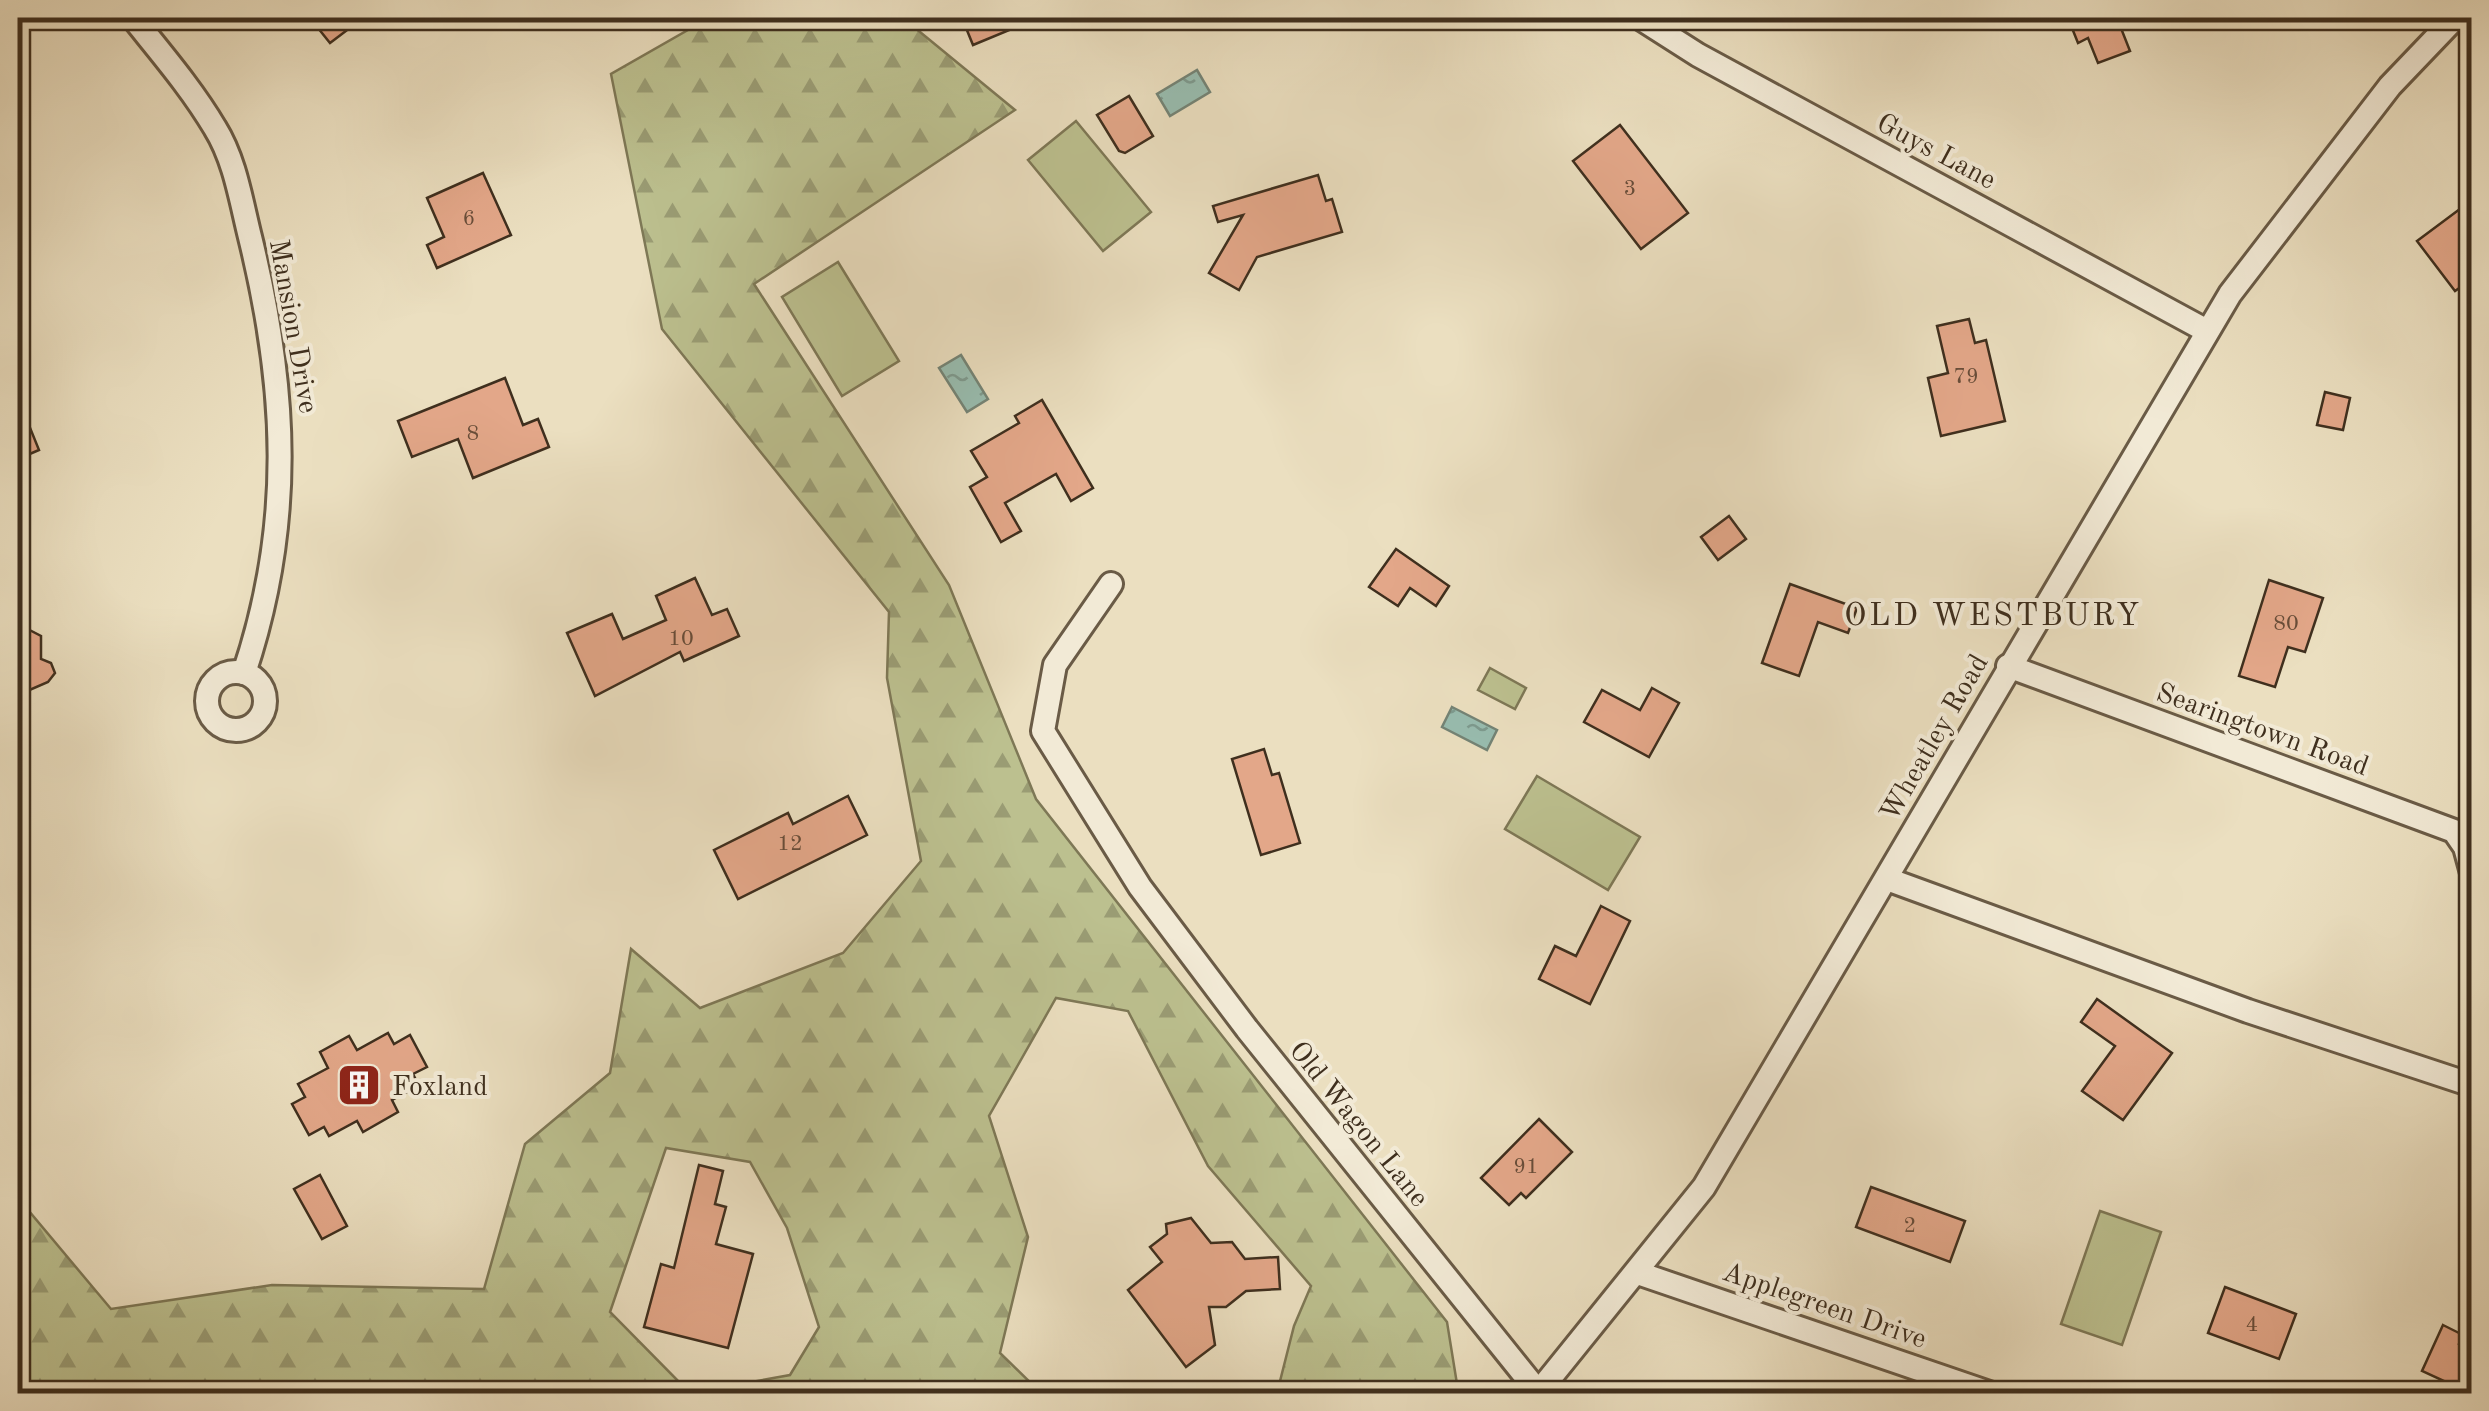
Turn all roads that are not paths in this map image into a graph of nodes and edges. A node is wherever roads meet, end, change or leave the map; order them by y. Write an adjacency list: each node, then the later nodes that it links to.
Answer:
1 (133, 18): 7 (street, Mansion Drive)
2 (1640, 18): 4 (street, Guys Lane)
3 (2455, 18): 4 (street, Wheatley Road)
4 (2208, 331): 6 (street, Wheatley Road)
5 (1111, 584): 12 (street, Old Wagon Lane)
6 (2008, 666): 8 (street, Searingtown Road); 9 (street, Wheatley Road)
7 (244, 673)
8 (2472, 873)
9 (1887, 878): 10 (street); 11 (street, Wheatley Road)
10 (2472, 1085)
11 (1638, 1272): 12 (street, Wheatley Road); 13 (street, Applegreen Drive)
12 (1538, 1393)
13 (1992, 1394)

